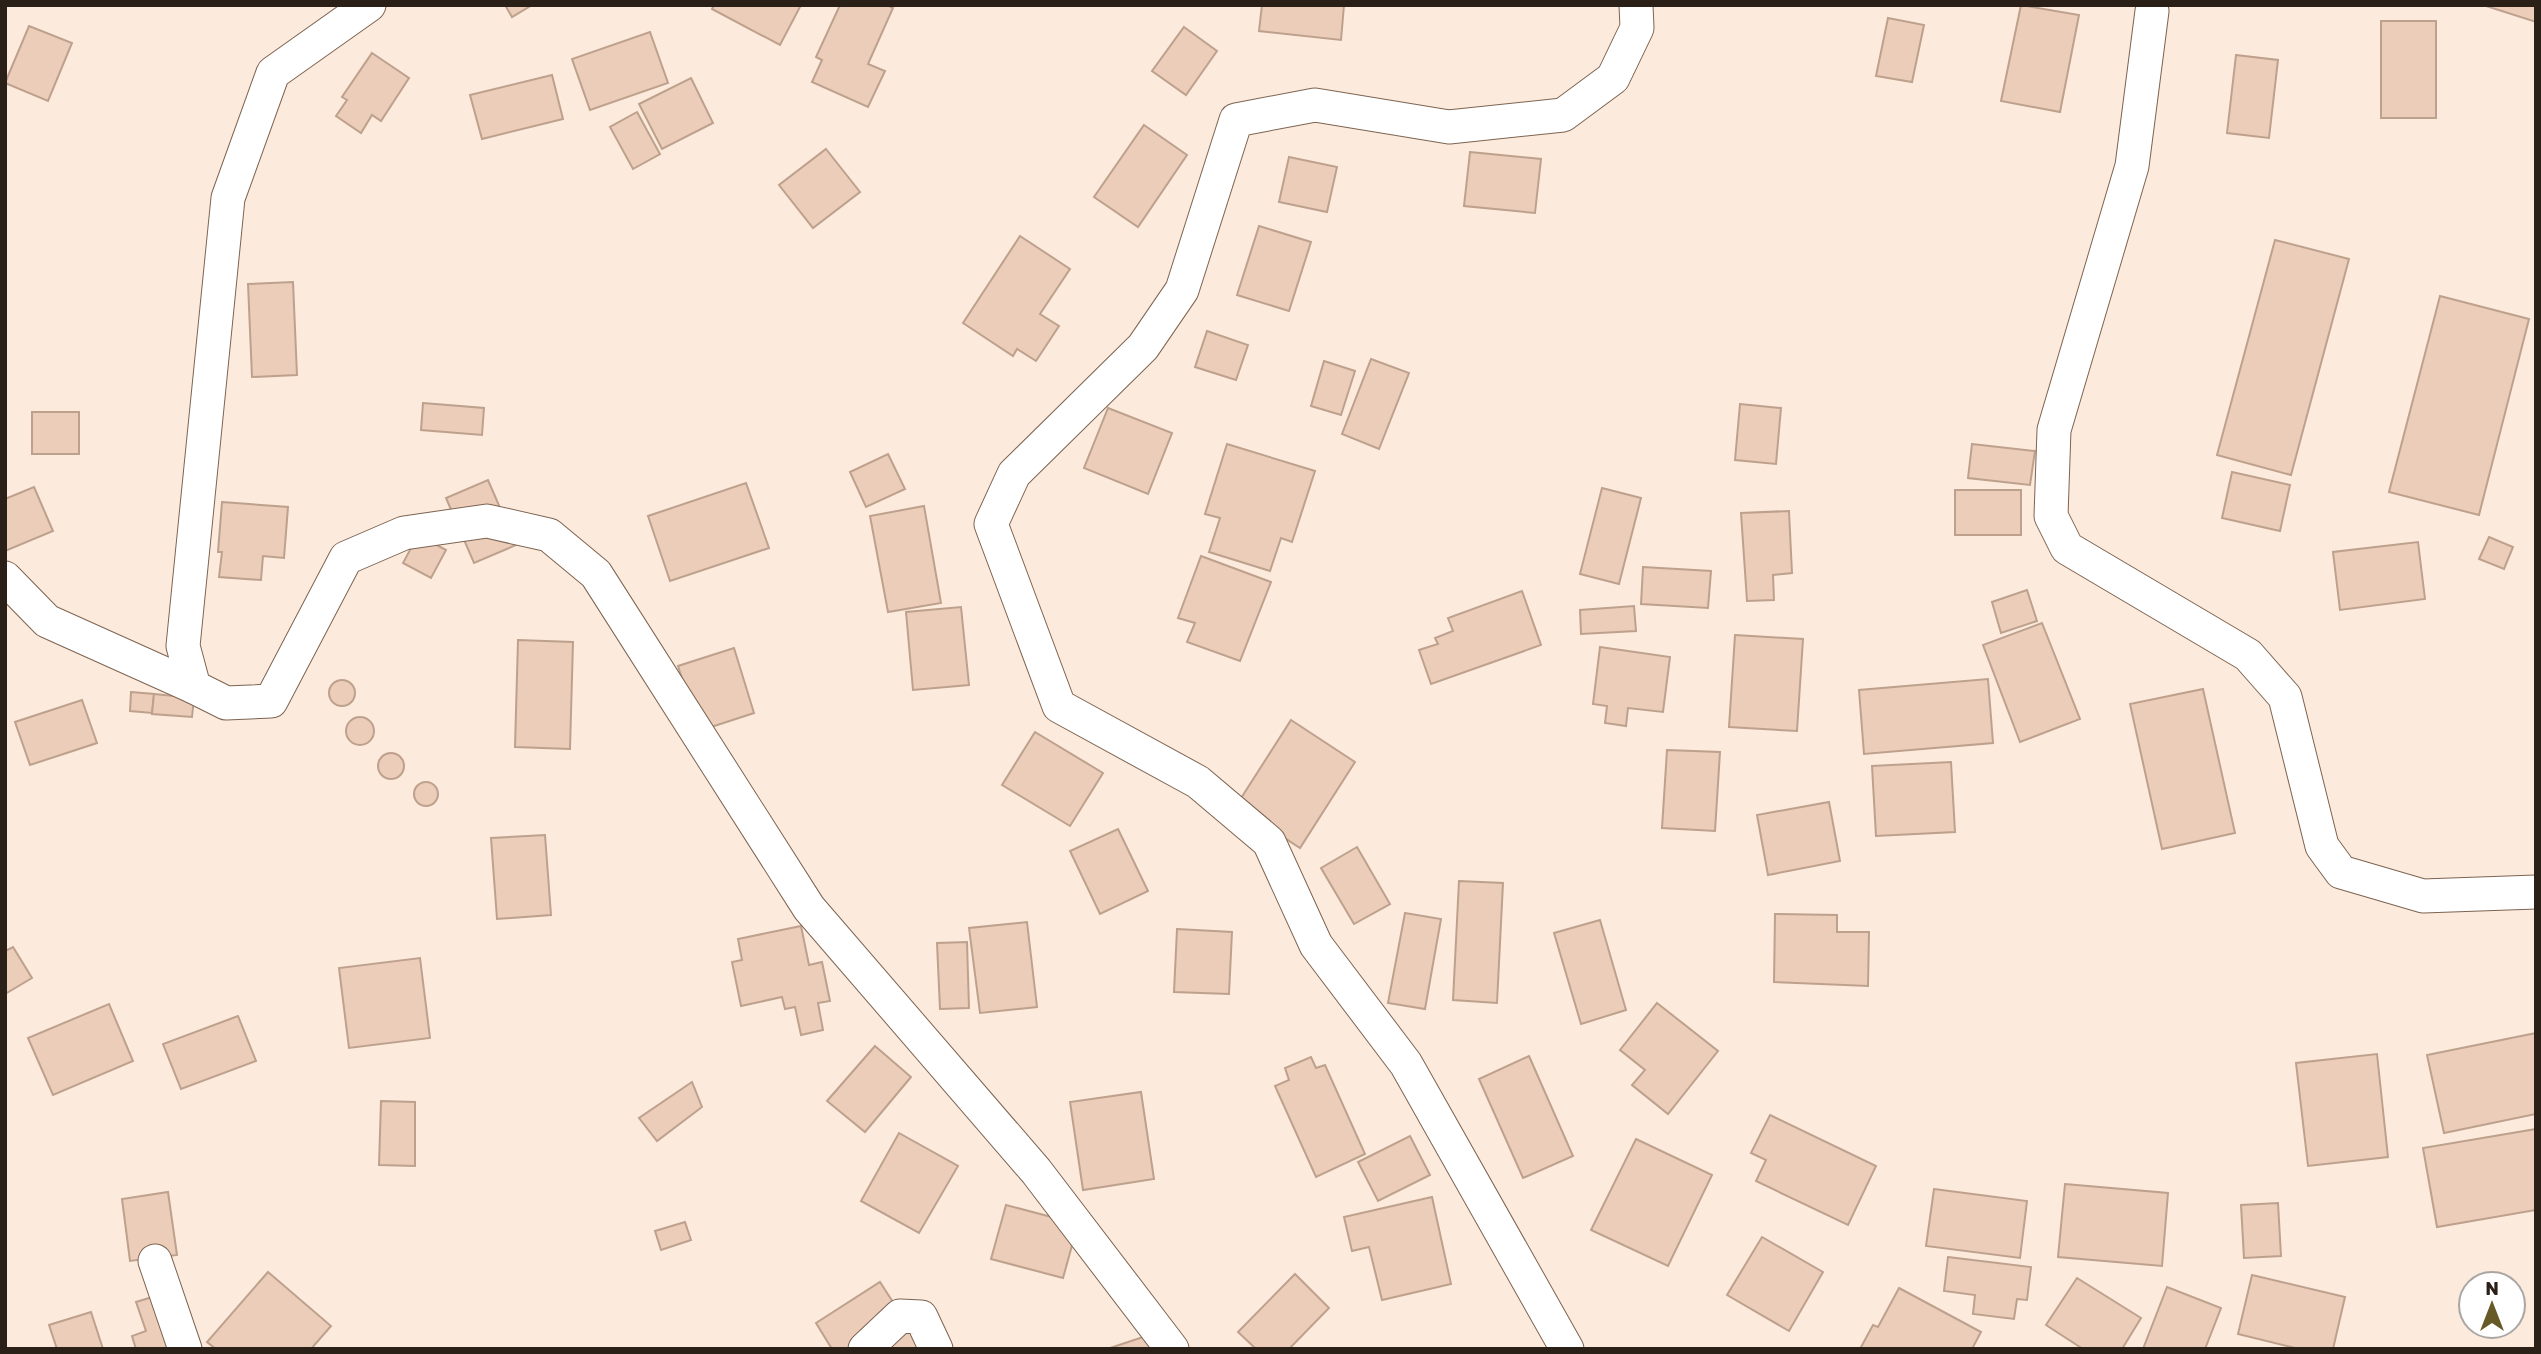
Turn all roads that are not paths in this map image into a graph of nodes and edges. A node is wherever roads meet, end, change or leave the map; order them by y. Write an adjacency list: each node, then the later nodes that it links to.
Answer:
1 (369, 5): 5 (street)
2 (1636, 5): 12 (street)
3 (2152, 11): 6 (street)
4 (5, 578): 5 (street)
5 (194, 687): 11 (street)
6 (2536, 892)
7 (155, 1261): 8 (street)
8 (185, 1349)
9 (865, 1349): 10 (street)
10 (936, 1349)
11 (1172, 1349)
12 (1567, 1349)

